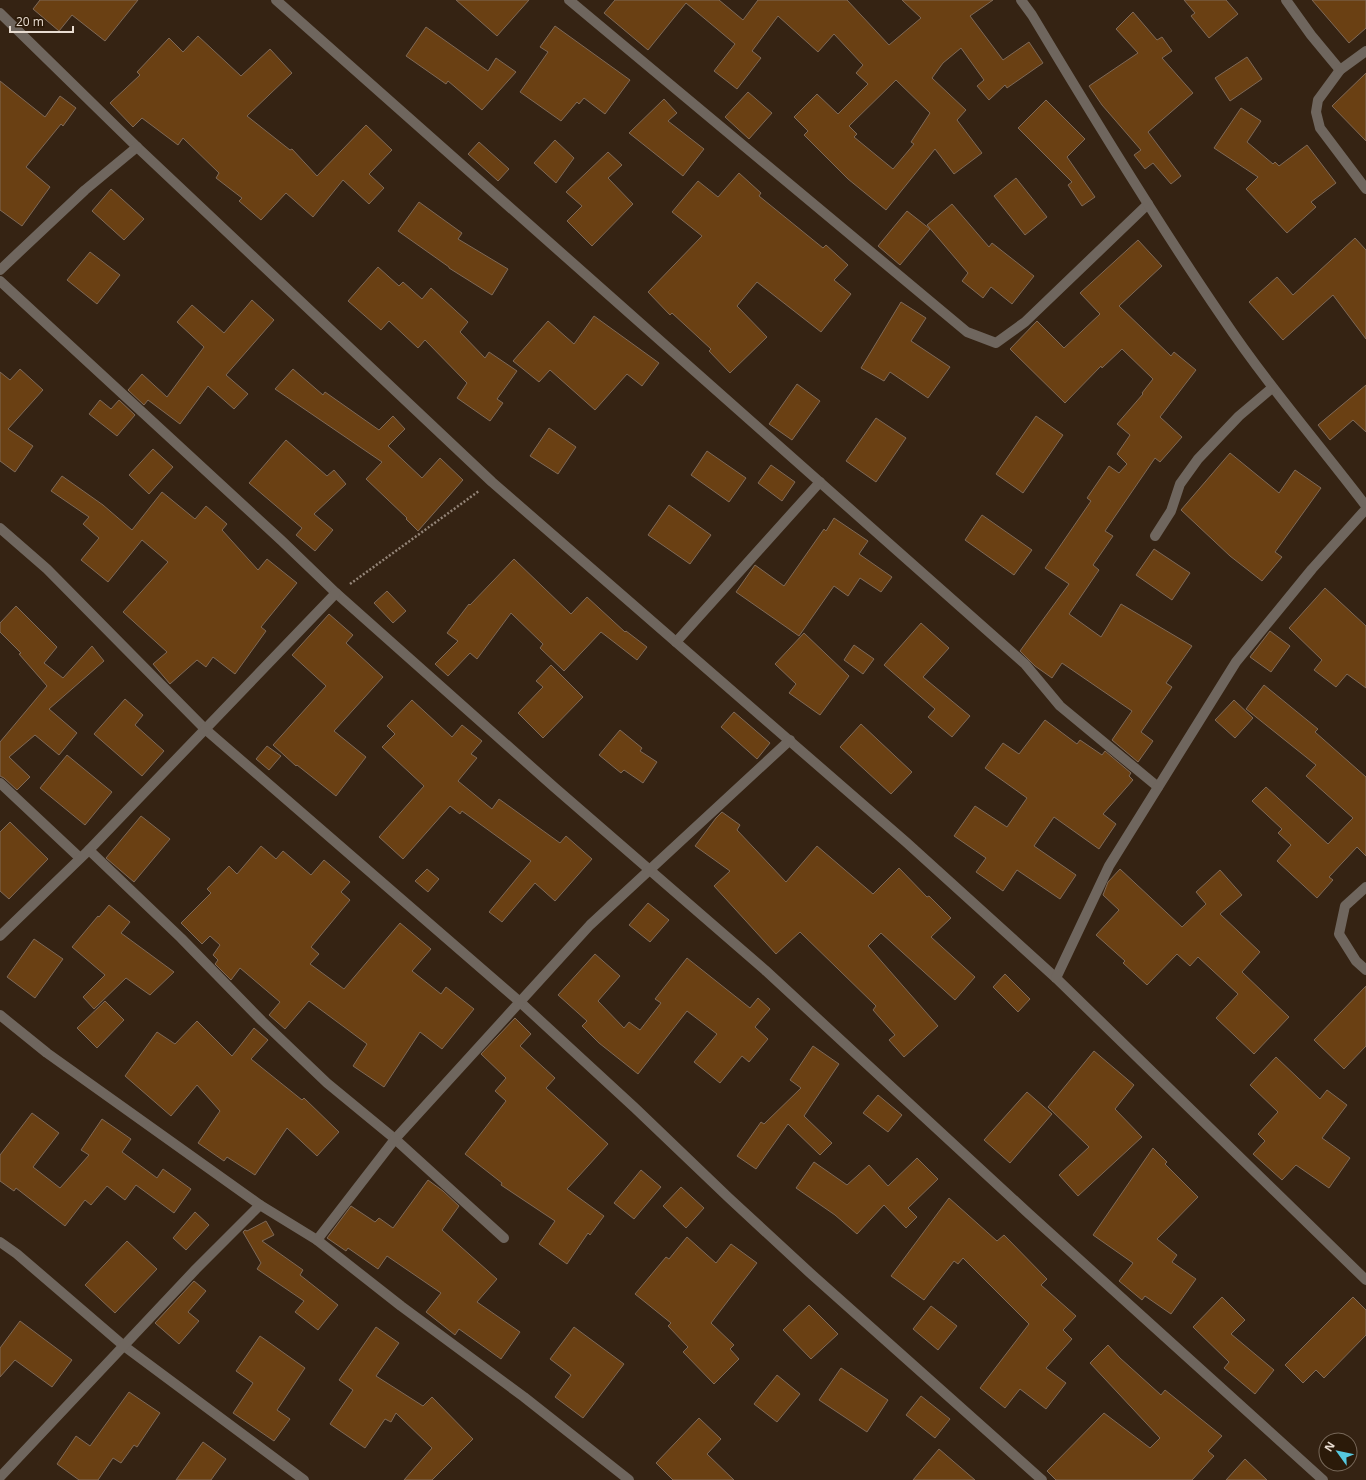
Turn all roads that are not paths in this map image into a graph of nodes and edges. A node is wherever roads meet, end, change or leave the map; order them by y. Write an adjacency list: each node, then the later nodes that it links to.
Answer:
1 (276, 0): 14 (street)
2 (570, 0): 10 (street)
3 (1021, 0): 10 (street)
4 (1286, 0): 7 (street)
5 (0, 13): 8 (street)
6 (1366, 51): 7 (street)
7 (1340, 70): 9 (street)
8 (137, 146): 11 (street); 19 (street)
9 (1366, 189)
10 (1148, 204): 13 (street)
11 (0, 270)
12 (0, 281): 18 (street)
13 (1272, 388): 15 (street); 17 (street)
14 (820, 482): 19 (street); 23 (street)
15 (1366, 508): 23 (street)
16 (0, 528): 20 (street)
17 (1155, 536)
18 (336, 593): 20 (street); 26 (street)
19 (676, 642): 21 (street)
20 (205, 729): 24 (street); 31 (street)
21 (790, 740): 26 (street); 30 (street)
22 (0, 783): 25 (street)
23 (1158, 787): 30 (street)
24 (89, 850): 25 (street); 33 (street)
25 (80, 858): 28 (street)
26 (649, 871): 31 (street); 44 (street)
27 (1366, 887): 29 (street)
28 (0, 936)
29 (1366, 970)
30 (1056, 978): 38 (street)
31 (520, 1002): 33 (street); 43 (street)
32 (0, 1015): 34 (street)
33 (395, 1139): 35 (street); 36 (street)
34 (260, 1205): 36 (street); 39 (street)
35 (504, 1238)
36 (317, 1240): 42 (street)
37 (0, 1242): 39 (street)
38 (1366, 1280)
39 (124, 1346): 40 (street); 41 (street)
40 (0, 1477)
41 (304, 1480)
42 (629, 1480)
43 (1042, 1480)
44 (1323, 1480)

